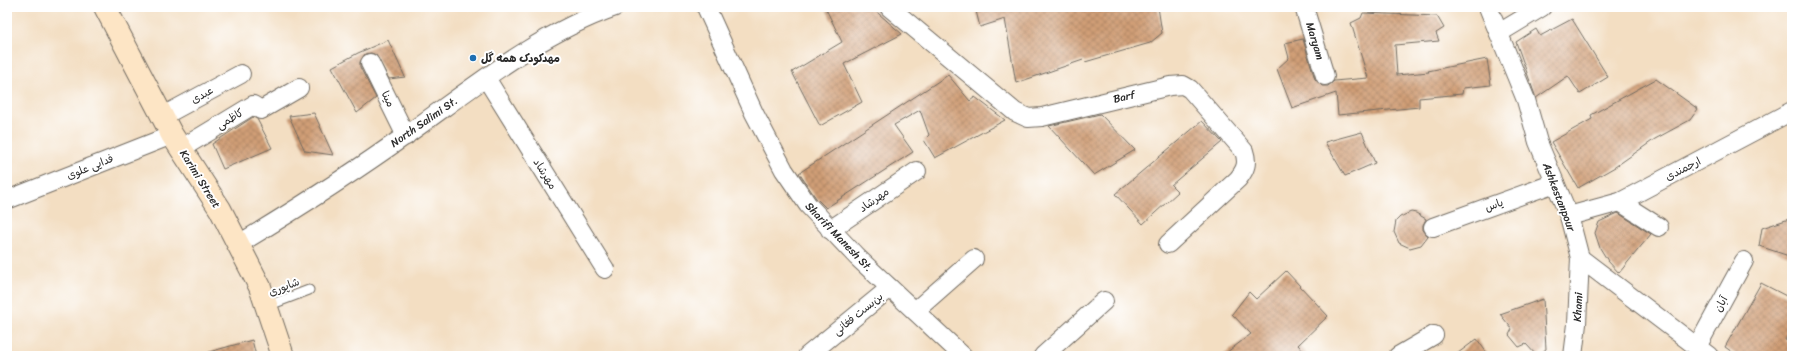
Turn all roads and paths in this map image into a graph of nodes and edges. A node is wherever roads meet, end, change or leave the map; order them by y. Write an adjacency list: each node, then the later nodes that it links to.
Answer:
1 (105, 7): 15 (main road, Karimi Street)
2 (615, 7): 12 (street, North Salimi St.)
3 (706, 7): 24 (street, Sharifi Manesh St.)
4 (889, 7): 25 (street, Barf)
5 (1304, 7): 11 (street, Maryam)
6 (1488, 7): 8 (street, Ashkestanpour)
7 (1542, 7): 8 (street)
8 (1499, 33): 18 (street, Ashkestanpour)
9 (370, 63): 16 (street, مینا)
10 (241, 74): 15 (street, عبدی)
11 (1325, 76)
12 (486, 78): 16 (street, North Salimi St.); 30 (street, مهرشاد)
13 (299, 88): 15 (street, کاظمی)
14 (1792, 111): 20 (street, ارجمندی)
15 (172, 133): 19 (street, فدایی علوی); 26 (main road, Karimi Street)
16 (406, 136): 26 (street, North Salimi St.)
17 (917, 171): 24 (street, مهرشاد)
18 (1555, 183): 21 (street, Ashkestanpour); 22 (street, یاس)
19 (7, 200)
20 (1620, 202): 21 (street, ارجمندی); 23 (street)
21 (1569, 216): 27 (street, Ashkestanpour)
22 (1433, 227)
23 (1658, 227)
24 (830, 230): 31 (street, Sharifi Manesh St.)
25 (1168, 244)
26 (237, 245): 34 (main road, Karimi Street)
27 (1580, 258): 37 (street); 43 (street, Khami)
28 (974, 260): 35 (street)
29 (1744, 261): 37 (street, آبان)
30 (605, 269)
31 (890, 288): 35 (street, Sharifi Manesh St.); 39 (street, بن‌بست فغانی)
32 (309, 290): 34 (lane, شاپوری)
33 (1104, 301): 41 (street)
34 (266, 306): 38 (main road, Karimi Street)
35 (915, 311): 40 (street, Sharifi Manesh St.)
36 (1434, 335): 42 (street)
37 (1703, 351)
38 (283, 356)
39 (807, 356)
40 (963, 356)
41 (1043, 356)
42 (1398, 356)
43 (1573, 356)

